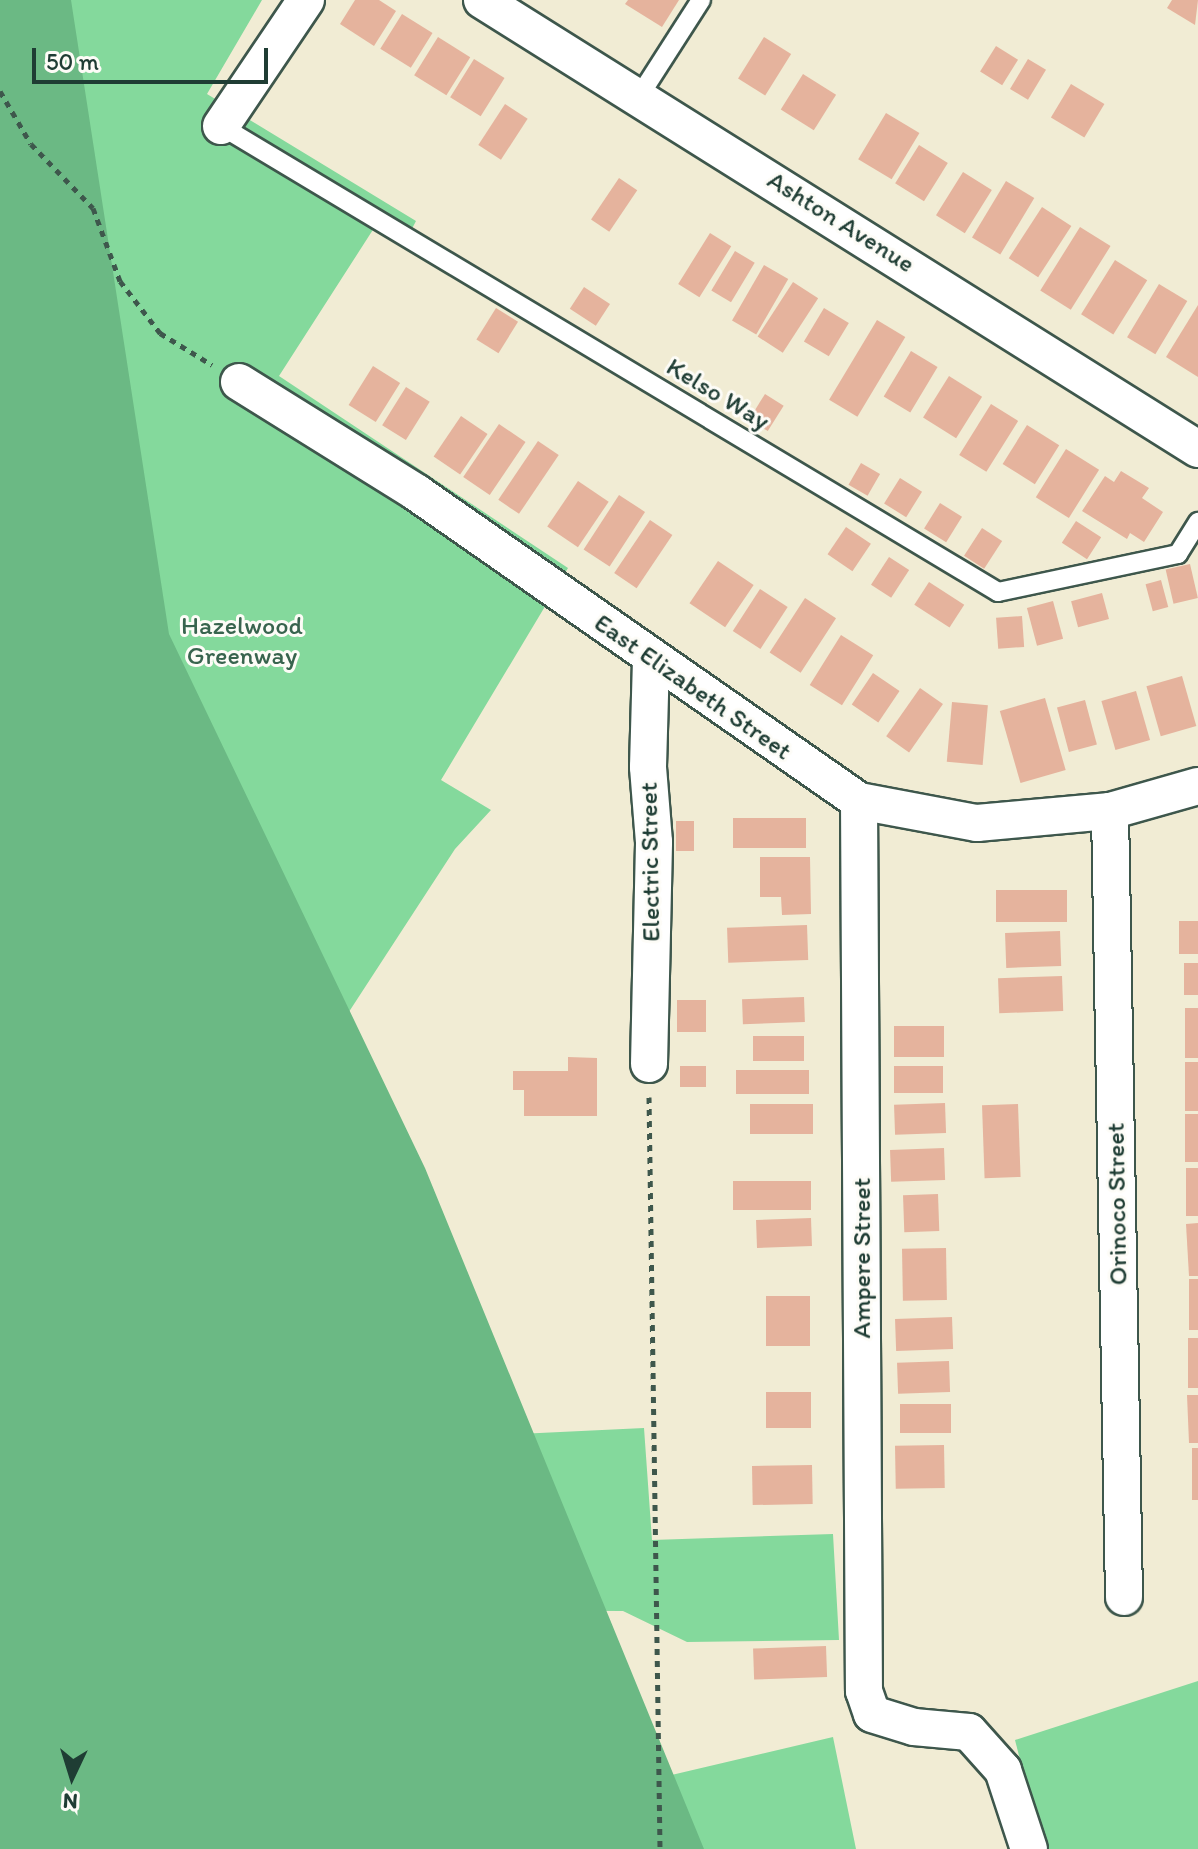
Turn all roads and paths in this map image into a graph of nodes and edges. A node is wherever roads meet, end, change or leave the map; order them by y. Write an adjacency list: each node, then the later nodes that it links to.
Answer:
1 (306, 0): 6 (street)
2 (482, 0): 5 (street, Ashton Avenue)
3 (701, 0): 5 (lane)
4 (0, 91): 7 (path)
5 (640, 95): 8 (street, Ashton Avenue)
6 (221, 126): 9 (lane, Kelso Way)
7 (239, 382): 10 (street, East Elizabeth Street)
8 (1198, 449)
9 (1198, 522)
10 (651, 660): 12 (street, East Elizabeth Street); 14 (street, Electric Street)
11 (1198, 786): 13 (street, East Elizabeth Street)
12 (859, 801): 13 (street, East Elizabeth Street); 17 (street, Ampere Street)
13 (1110, 811): 15 (street, Orinoco Street)
14 (649, 1064): 16 (path)
15 (1124, 1597)
16 (660, 1849)
17 (1029, 1849)

